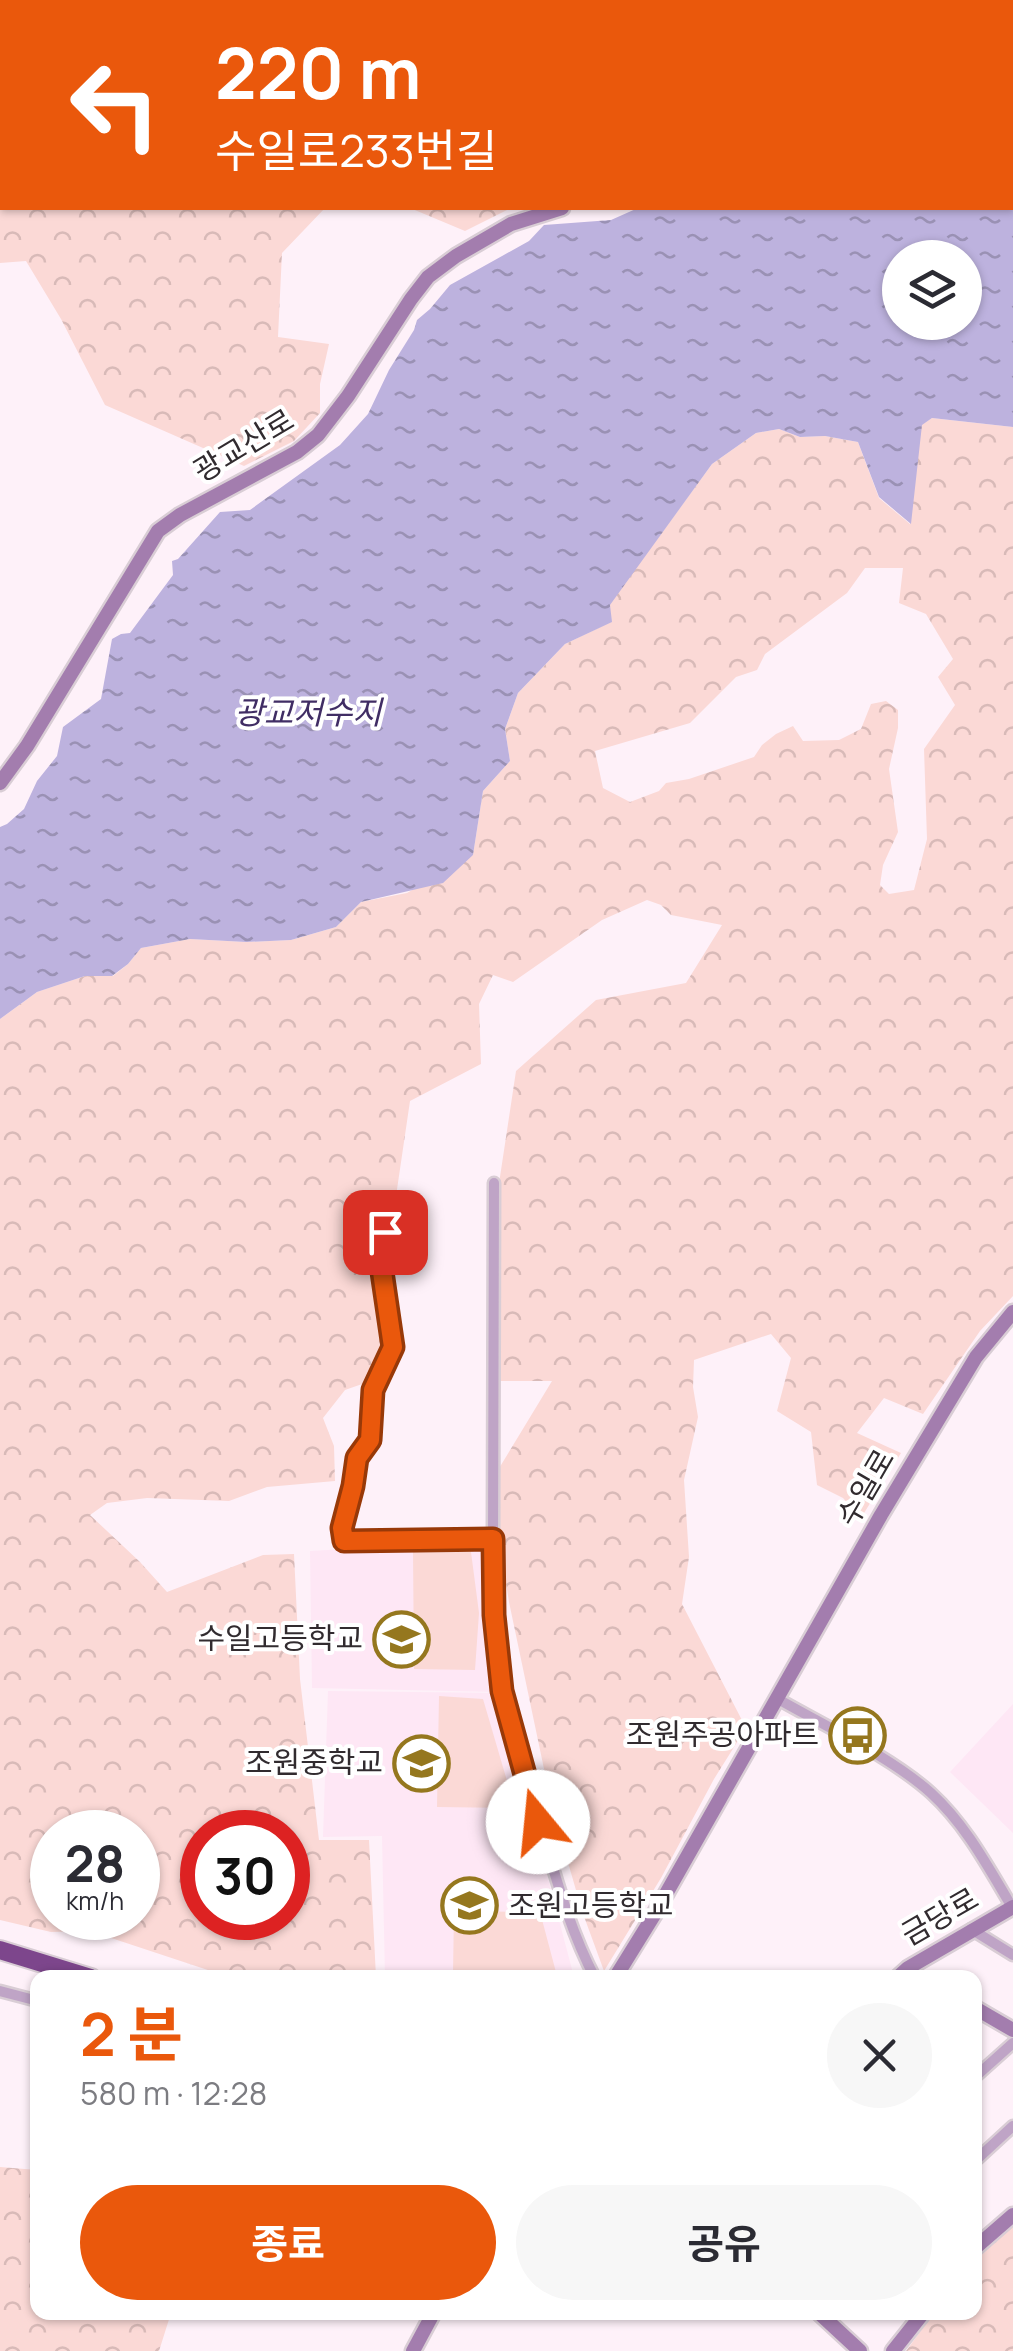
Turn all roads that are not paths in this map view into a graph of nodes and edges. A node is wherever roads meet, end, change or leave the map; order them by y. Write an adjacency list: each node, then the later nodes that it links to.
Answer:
1 (556, 210): 2 (street, 광교산로)
2 (0, 783)
3 (494, 1183): 6 (street)
4 (385, 1232): 6 (street)
5 (1013, 1312): 7 (street, 수일로)
6 (493, 1539): 14 (street)
7 (778, 1699): 8 (street); 15 (street, 수일로)
8 (1012, 1907): 9 (street, 금당로)
9 (972, 1930): 11 (street); 16 (street, 금당로)
10 (0, 1950): 13 (highway)
11 (1013, 1956)
12 (0, 1962): 17 (highway)
13 (65, 1970)
14 (591, 1970)
15 (620, 1970)
16 (905, 1970)
17 (30, 1971)
18 (0, 1991): 19 (street)
19 (30, 2000)
20 (982, 2012): 21 (street)
21 (1013, 2030)
22 (1013, 2043): 23 (street)
23 (982, 2072)
24 (1013, 2126): 25 (street)
25 (982, 2155)
26 (1013, 2215): 27 (street)
27 (982, 2242)
28 (430, 2320): 31 (street)
29 (827, 2320): 32 (street)
30 (918, 2320): 33 (street)
31 (413, 2351)
32 (860, 2351)
33 (893, 2351)

